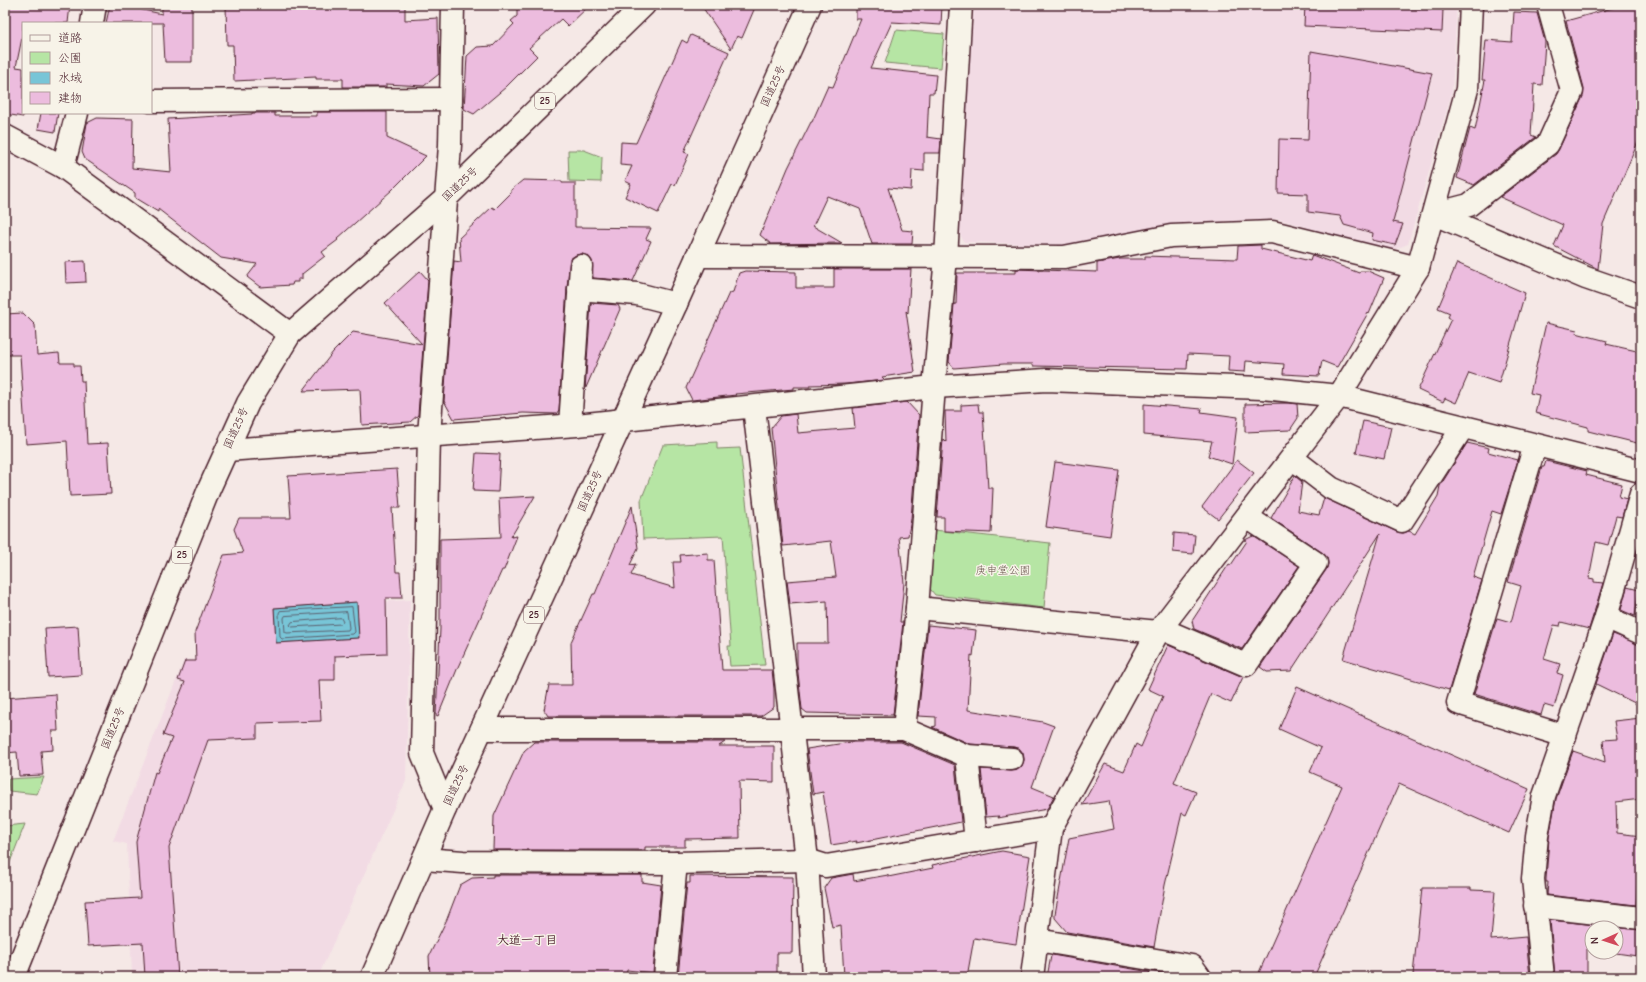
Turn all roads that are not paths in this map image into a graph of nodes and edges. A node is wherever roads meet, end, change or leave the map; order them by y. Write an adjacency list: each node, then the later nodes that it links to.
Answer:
1 (95, 5): 8 (main road)
2 (453, 5): 9 (main road)
3 (644, 5): 14 (main road, 国道25号 / 25)
4 (810, 5): 16 (main road, 国道25号 / 25)
5 (962, 5): 17 (main road)
6 (1471, 5): 15 (main road)
7 (1548, 5): 15 (main road)
8 (92, 22)
9 (451, 99): 10 (main road); 14 (main road)
10 (152, 101)
11 (77, 114): 13 (main road)
12 (5, 136): 13 (main road)
13 (63, 167): 23 (main road)
14 (446, 198): 23 (main road, 国道25号 / 25); 30 (main road)
15 (1434, 214): 19 (main road); 21 (main road)
16 (697, 256): 17 (main road); 22 (main road, 国道25号 / 25)
17 (946, 256): 19 (main road); 24 (main road)
18 (581, 266): 20 (main road)
19 (1418, 268): 25 (main road)
20 (579, 288): 22 (main road); 28 (main road)
21 (1641, 297)
22 (676, 304): 27 (main road, 国道25号 / 25)
23 (290, 334): 32 (main road, 国道25号 / 25)
24 (934, 387): 25 (main road); 26 (main road); 37 (main road)
25 (1339, 396): 29 (main road); 33 (main road)
26 (754, 406): 27 (main road); 42 (main road)
27 (622, 420): 28 (main road); 43 (main road, 国道25号 / 25)
28 (570, 425): 30 (main road)
29 (1463, 427): 31 (main road); 33 (main road)
30 (429, 436): 32 (main road); 47 (main road)
31 (1535, 445): 34 (main road); 44 (main road)
32 (227, 450): 56 (main road, 国道25号 / 25)
33 (1292, 458): 36 (main road)
34 (1641, 471)
35 (1641, 494): 38 (main road)
36 (1247, 517): 39 (main road); 39 (main road)
37 (917, 608): 39 (main road); 41 (main road)
38 (1606, 617): 40 (main road); 44 (main road)
39 (1160, 631): 48 (main road)
40 (1641, 633)
41 (904, 728): 42 (main road); 45 (main road)
42 (792, 729): 43 (main road); 51 (main road)
43 (482, 730): 47 (main road, 国道25号 / 25)
44 (1564, 736): 53 (main road)
45 (967, 756): 46 (main road); 49 (main road)
46 (1012, 759)
47 (445, 809): 50 (main road, 国道25号 / 25)
48 (1051, 828): 49 (main road); 55 (main road)
49 (976, 841): 51 (main road)
50 (424, 859): 52 (main road); 57 (main road, 国道25号 / 25)
51 (807, 860): 52 (main road); 59 (main road)
52 (676, 863): 58 (main road)
53 (1535, 906): 54 (main road); 62 (main road)
54 (1641, 918)
55 (1036, 940): 60 (main road); 61 (main road)
56 (14, 977)
57 (372, 977)
58 (666, 977)
59 (814, 977)
60 (1032, 977)
61 (1200, 977)
62 (1543, 977)

